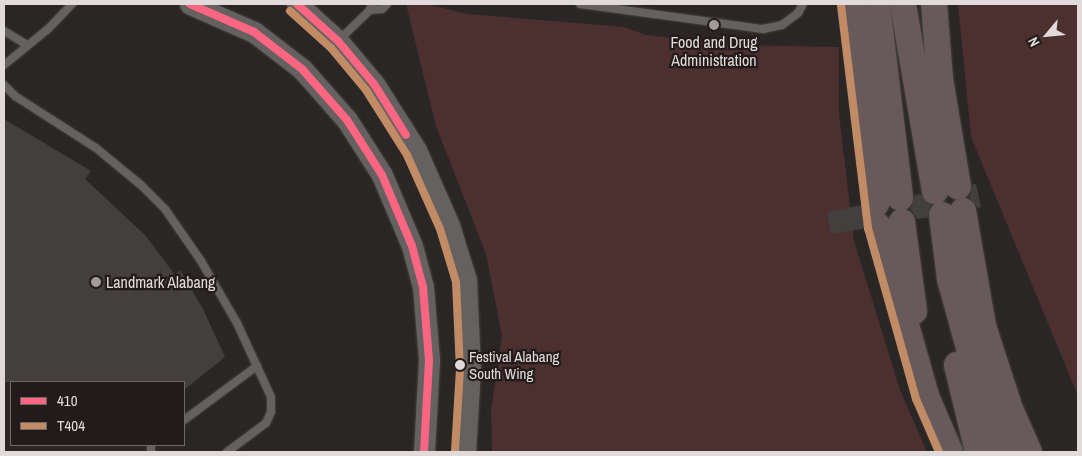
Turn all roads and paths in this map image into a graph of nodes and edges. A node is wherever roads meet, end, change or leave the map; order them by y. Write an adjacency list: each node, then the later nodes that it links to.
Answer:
1 (190, 4): 23 (main road)
2 (298, 4): 13 (main road)
3 (387, 4): 11 (lane)
4 (580, 4): 5 (lane)
5 (803, 4)
6 (851, 4): 18 (highway)
7 (877, 4): 18 (highway)
8 (903, 4): 17 (highway)
9 (934, 4): 17 (highway)
10 (67, 6): 14 (lane)
11 (371, 7): 13 (lane)
12 (4, 31): 14 (lane)
13 (338, 41): 24 (main road)
14 (28, 45): 15 (lane)
15 (4, 65)
16 (4, 85): 20 (lane)
17 (950, 201): 19 (highway); 28 (highway)
18 (889, 212): 25 (highway)
19 (950, 279): 26 (highway); 27 (highway)
20 (257, 366): 21 (lane); 22 (lane)
21 (185, 419)
22 (227, 452)
23 (424, 452)
24 (465, 452)
25 (950, 452)
26 (978, 452)
27 (1004, 452)
28 (1029, 452)

